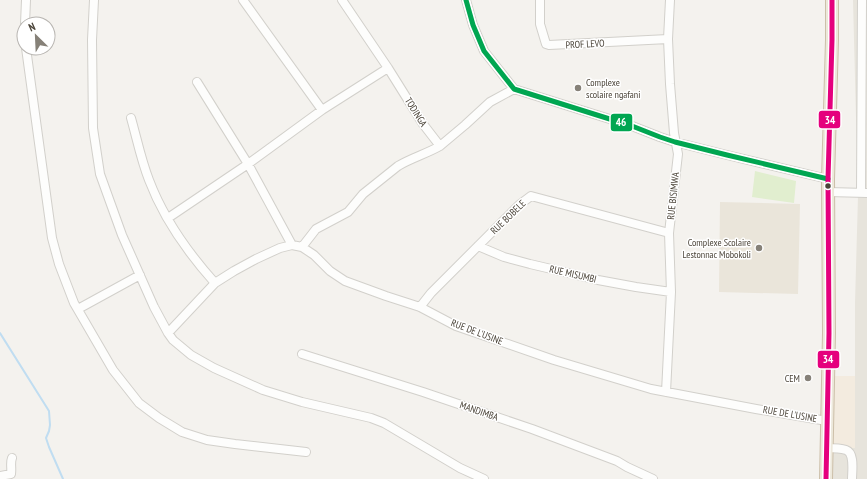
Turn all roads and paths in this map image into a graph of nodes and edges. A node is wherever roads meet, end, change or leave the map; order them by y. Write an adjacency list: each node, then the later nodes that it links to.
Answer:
1 (26, 0): 10 (street)
2 (94, 0): 29 (street)
3 (244, 0): 16 (street)
4 (342, 0): 13 (street, TODINGA)
5 (466, 0): 15 (street)
6 (540, 0): 11 (street, PROF LEVO)
7 (670, 0): 11 (street, RUE BISIMWA)
8 (832, 0): 21 (highway)
9 (862, 0): 23 (street)
10 (25, 16)
11 (668, 39): 18 (street, RUE BISIMWA)
12 (27, 56): 33 (street)
13 (388, 68): 16 (street); 19 (street, TODINGA)
14 (197, 82): 20 (street)
15 (514, 89): 18 (street); 19 (street)
16 (322, 110): 20 (street)
17 (132, 118): 24 (street)
18 (675, 142): 21 (street); 25 (street, RUE BISIMWA)
19 (440, 146): 28 (street)
20 (248, 164): 24 (street); 26 (street)
21 (828, 179): 22 (highway)
22 (828, 192): 23 (street); 37 (highway)
23 (864, 193)
24 (168, 218): 30 (street)
25 (670, 233): 27 (street, RUE BOBELE); 31 (street, RUE BISIMWA)
26 (292, 245): 28 (street, RUE DE L'USINE); 30 (street, RUE DE L'USINE)
27 (478, 246): 31 (street, RUE MISUMBI); 32 (street, RUE BOBELE)
28 (302, 247): 32 (street, RUE DE L'USINE)
29 (140, 275): 33 (street); 34 (street)
30 (215, 283): 34 (street, RUE DE L'USINE)
31 (671, 292): 36 (street, RUE BISIMWA)
32 (420, 307): 36 (street, RUE DE L'USINE)
33 (78, 309): 39 (street)
34 (168, 333): 42 (street)
35 (302, 354): 43 (street, MANDIMBA)
36 (666, 392): 37 (street, RUE DE L'USINE)
37 (827, 421): 38 (highway)
38 (826, 448): 44 (highway); 45 (street)
39 (306, 452)
40 (12, 458): 41 (street)
41 (0, 476)
42 (484, 479)
43 (653, 479)
44 (826, 479)
45 (852, 479)

